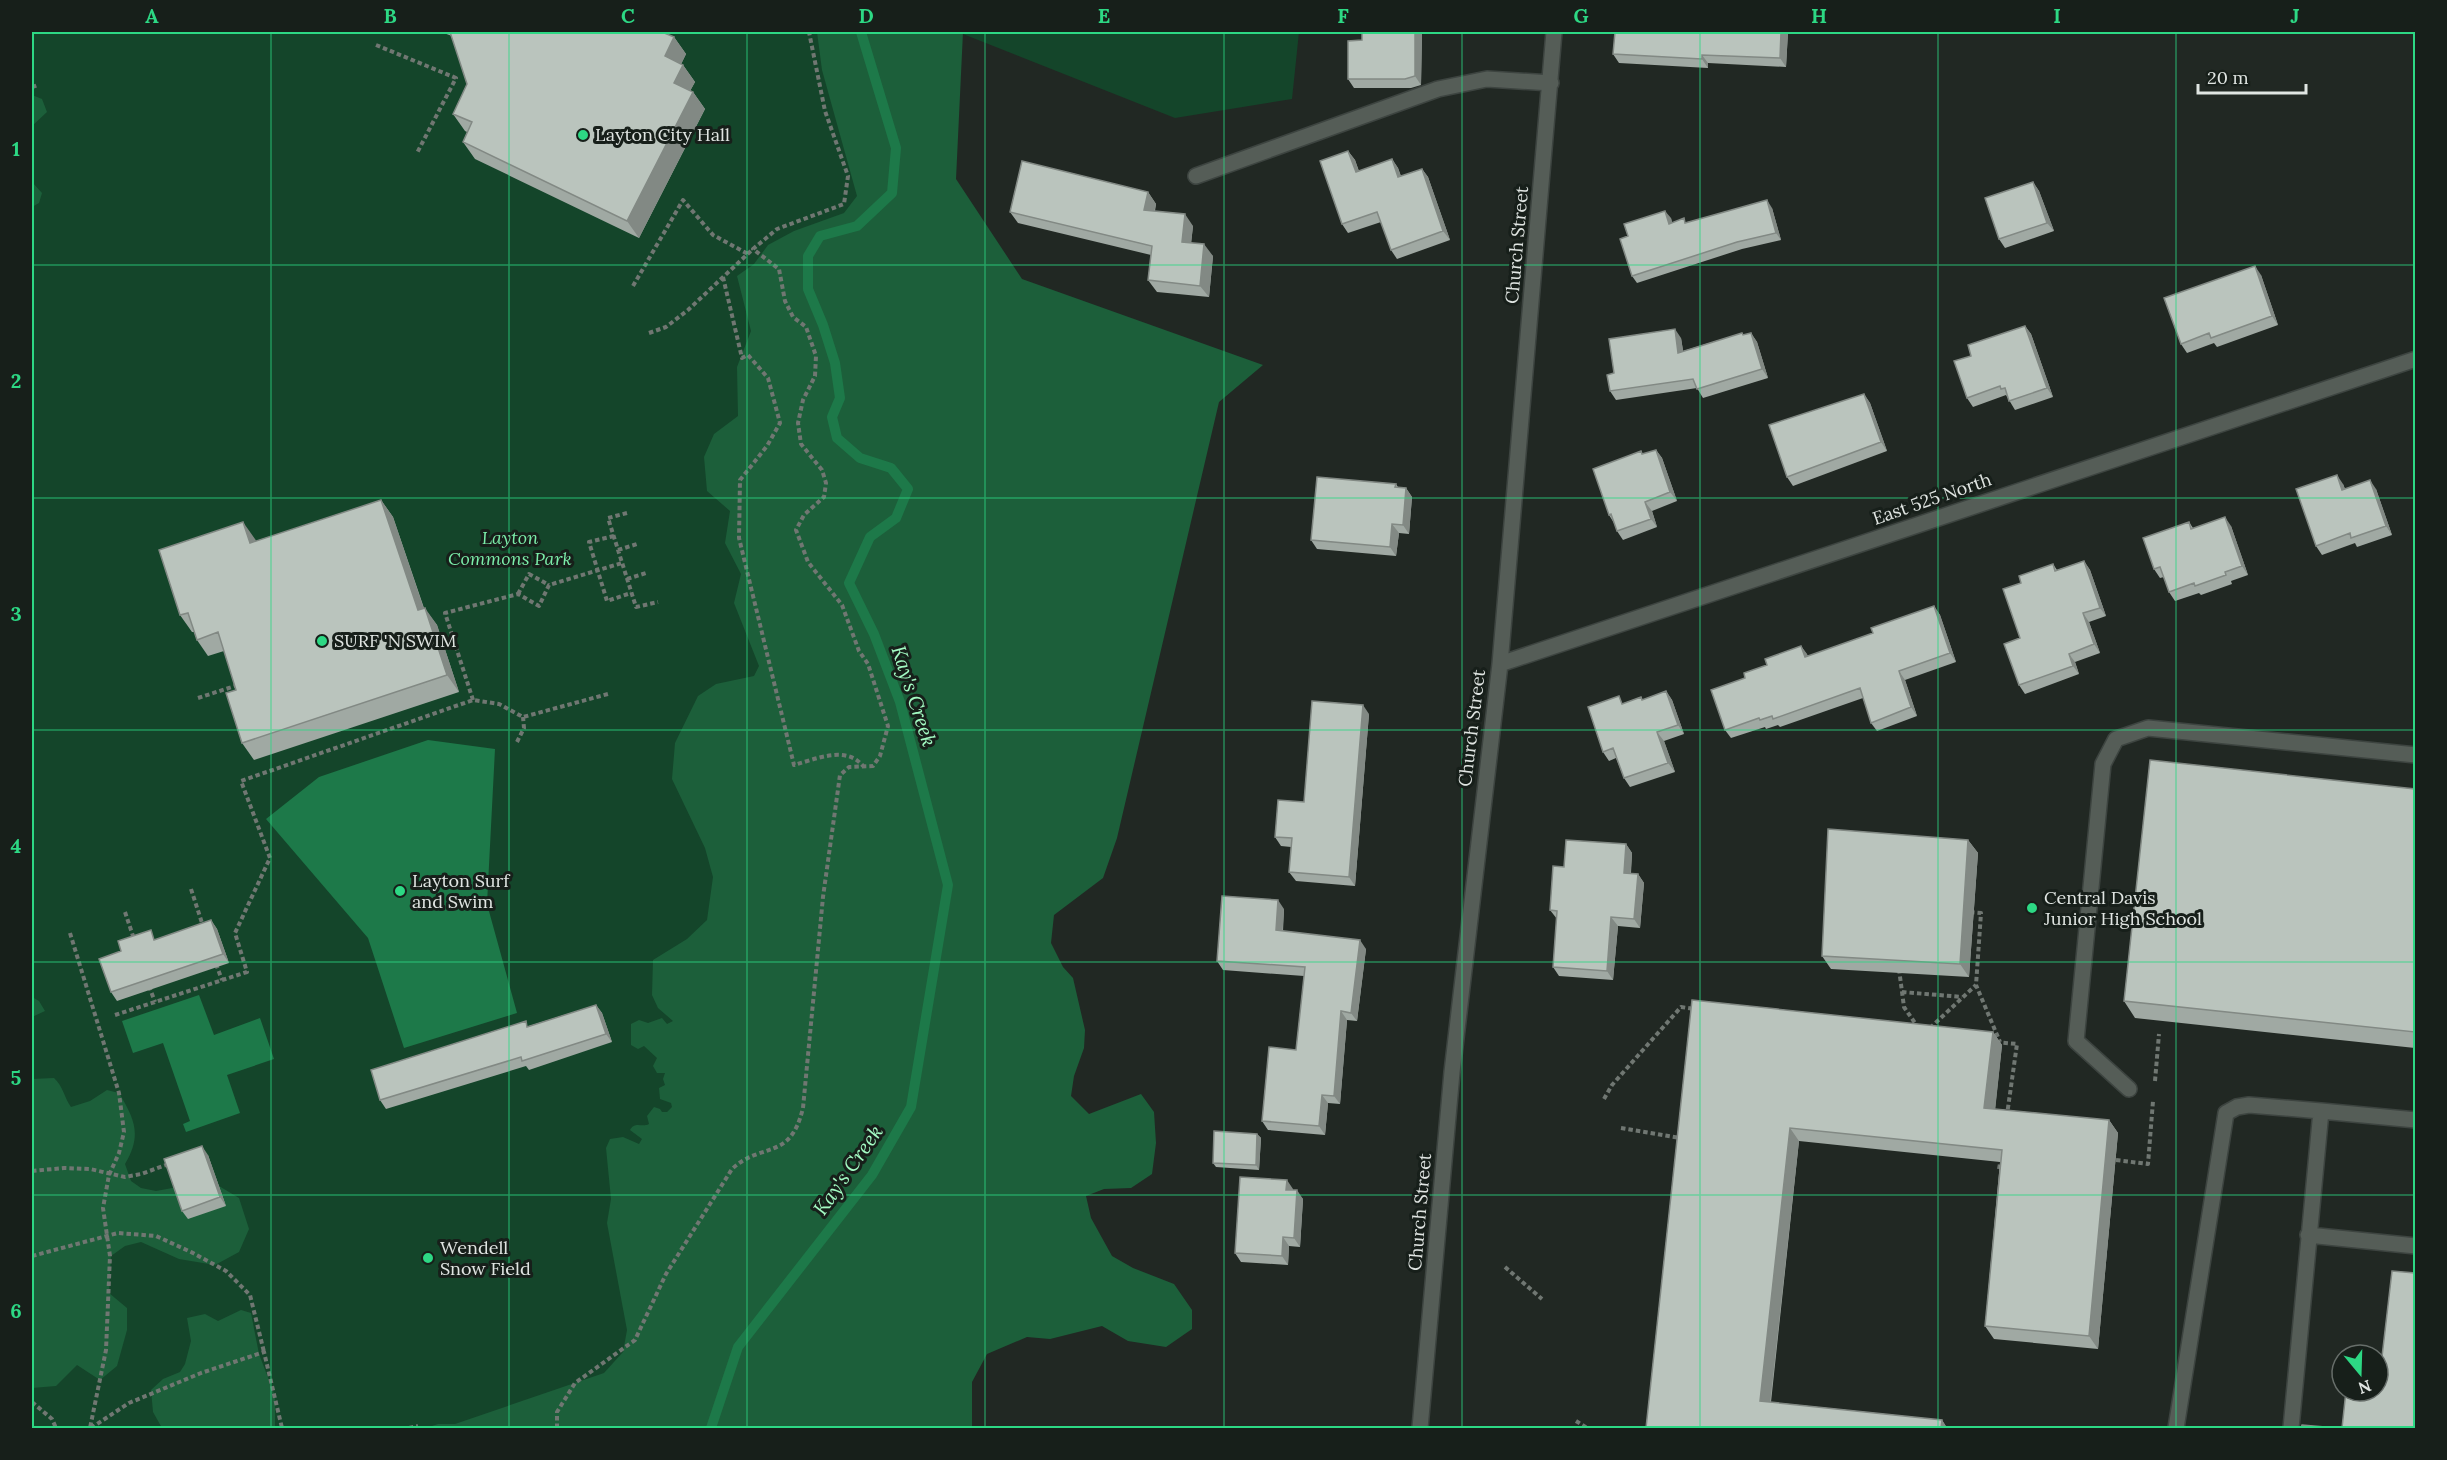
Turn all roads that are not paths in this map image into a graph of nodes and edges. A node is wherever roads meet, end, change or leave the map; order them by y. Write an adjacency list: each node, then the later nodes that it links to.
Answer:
1 (1554, 32): 2 (street, Church Street)
2 (1551, 83): 3 (street); 5 (street, Church Street)
3 (1196, 177)
4 (2415, 359): 5 (street, East 525 North)
5 (1500, 664): 12 (street, Church Street)
6 (2415, 755): 7 (street)
7 (2128, 1089)
8 (2321, 1111): 9 (street); 10 (street); 13 (street)
9 (2415, 1120)
10 (2308, 1235): 11 (street); 14 (street)
11 (2415, 1246)
12 (1420, 1428)
13 (2176, 1428)
14 (2291, 1428)

